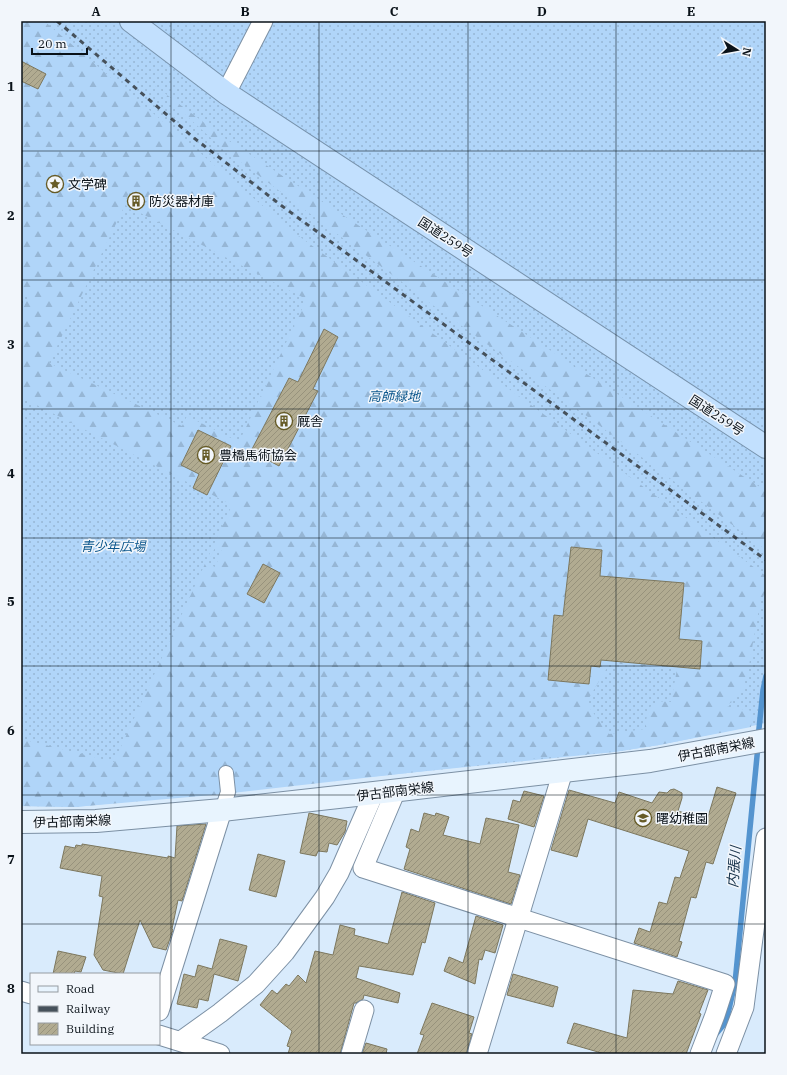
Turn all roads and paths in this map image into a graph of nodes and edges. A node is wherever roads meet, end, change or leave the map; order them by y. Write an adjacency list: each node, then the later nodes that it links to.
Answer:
1 (131, 21): 3 (highway, 国道259号)
2 (263, 21): 3 (street)
3 (226, 93): 4 (highway, 国道259号)
4 (766, 447)
5 (756, 742): 6 (main road, 伊古部南栄線)
6 (563, 771): 8 (main road, 伊古部南栄線); 13 (street)
7 (226, 773): 10 (street)
8 (396, 790): 9 (main road, 伊古部南栄線); 13 (street)
9 (374, 793): 10 (main road, 伊古部南栄線); 17 (street)
10 (222, 810): 11 (main road, 伊古部南栄線); 14 (street)
11 (21, 822)
12 (766, 838): 22 (street)
13 (518, 918): 20 (street); 21 (street)
14 (160, 1008)
15 (364, 1010): 19 (street)
16 (160, 1034): 17 (street)
17 (181, 1042): 18 (street)
18 (220, 1054)
19 (351, 1054)
20 (476, 1054)
21 (700, 1054)
22 (726, 1054)

